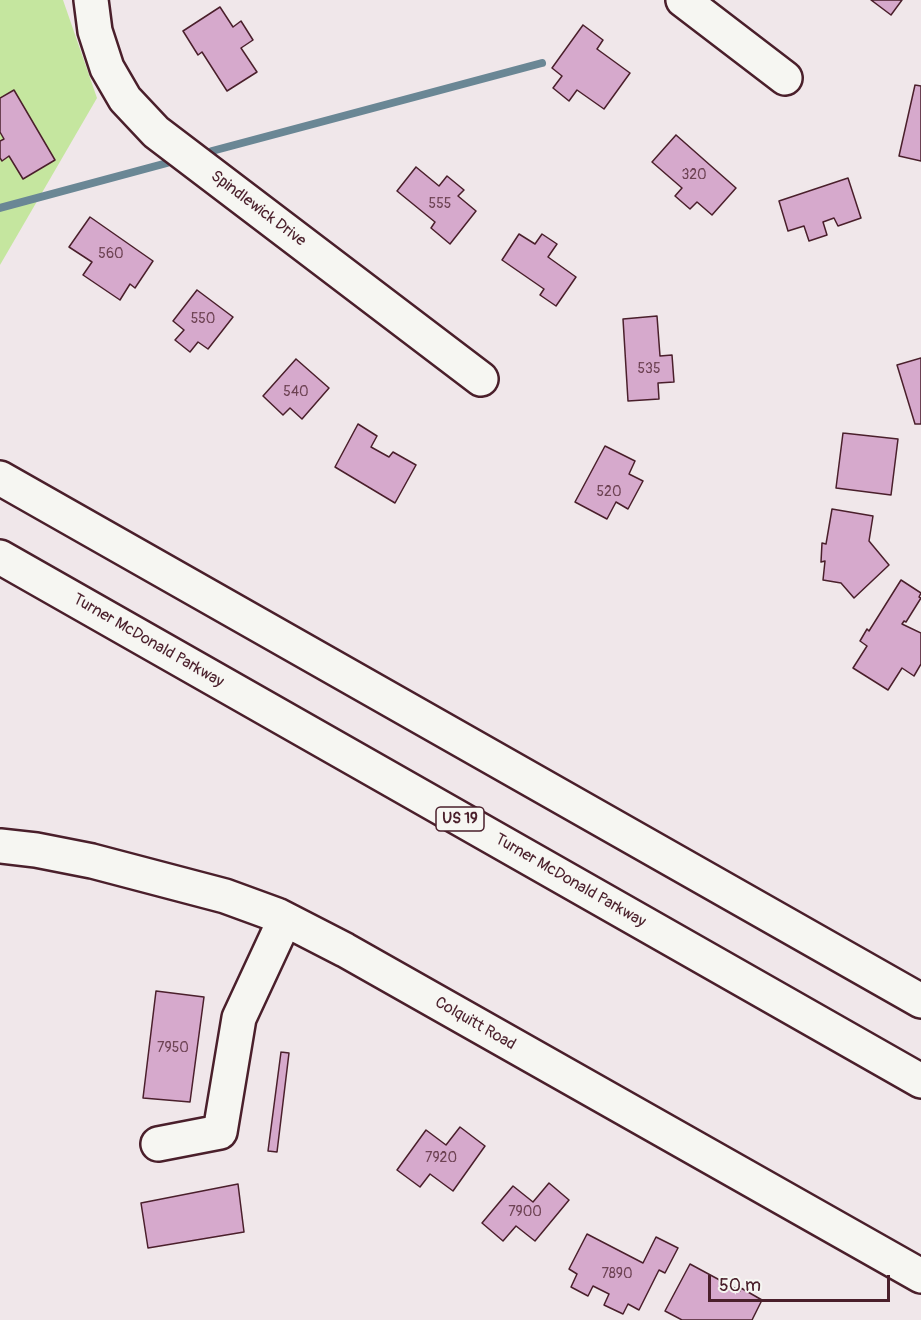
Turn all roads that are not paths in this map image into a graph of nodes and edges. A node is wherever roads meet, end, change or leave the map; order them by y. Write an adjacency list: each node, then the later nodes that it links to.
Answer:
1 (91, 0): 4 (main road, Spindlewick Drive)
2 (683, 0): 3 (main road)
3 (785, 78)
4 (481, 379)
5 (0, 478): 9 (main road)
6 (0, 557): 10 (main road, Turner McDonald Parkway / US 19)
7 (0, 846): 8 (main road, Colquitt Road)
8 (285, 920): 11 (main road); 12 (main road, Colquitt Road)
9 (921, 1000)
10 (921, 1081)
11 (158, 1144)
12 (921, 1276)

